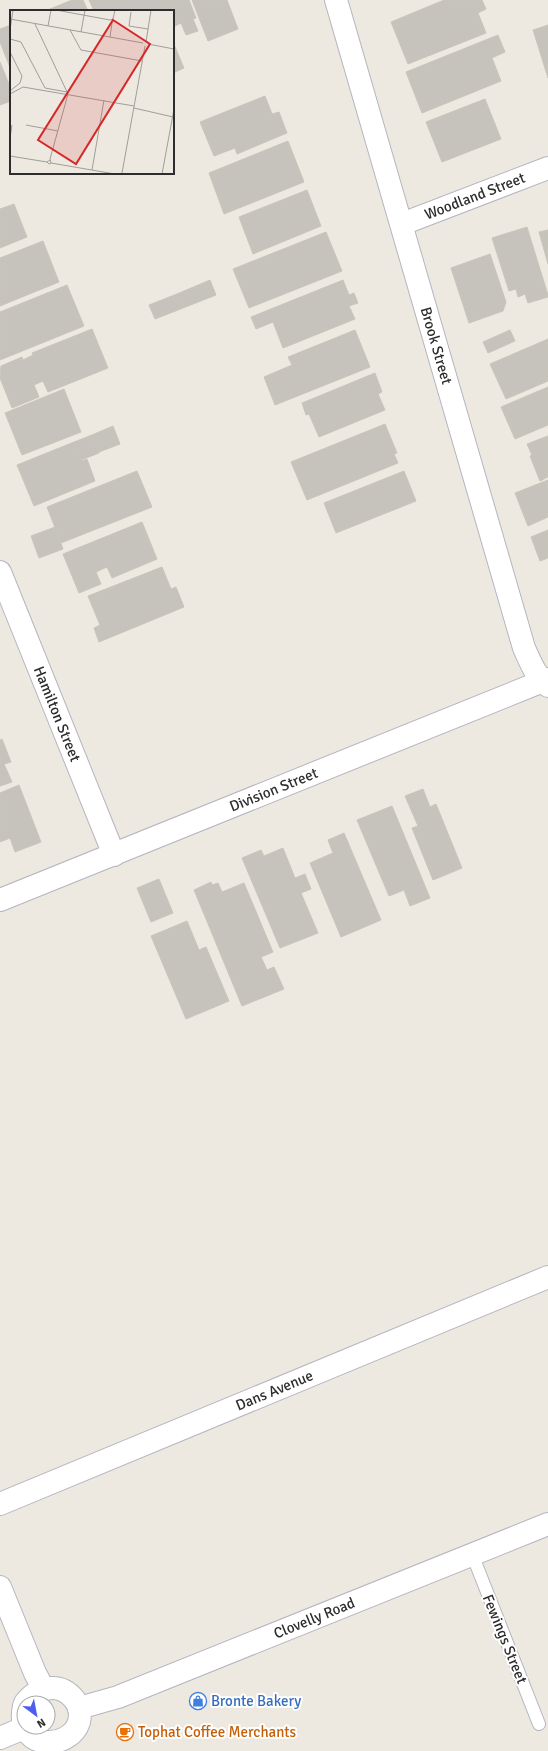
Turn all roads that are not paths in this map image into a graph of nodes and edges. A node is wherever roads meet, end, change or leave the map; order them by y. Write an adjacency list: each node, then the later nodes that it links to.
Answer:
1 (336, 0): 3 (street, Brook Street)
2 (548, 168): 3 (street, Woodland Street)
3 (402, 224): 5 (street, Brook Street)
4 (0, 572): 6 (street, Hamilton Street)
5 (546, 682): 6 (street, Division Street)
6 (114, 855): 7 (street, Division Street)
7 (0, 900)
8 (548, 1277): 9 (street, Dans Avenue)
9 (0, 1504)
10 (548, 1524): 11 (street, Clovelly Road)
11 (472, 1554): 15 (street, Clovelly Road); 16 (lane, Fewings Street)
12 (0, 1587): 13 (street)
13 (43, 1688): 14 (street); 15 (street)
14 (31, 1695)
15 (79, 1708): 20 (street)
16 (539, 1724)
17 (16, 1731): 19 (street)
18 (28, 1735): 20 (street)
19 (0, 1738)
20 (68, 1746)

